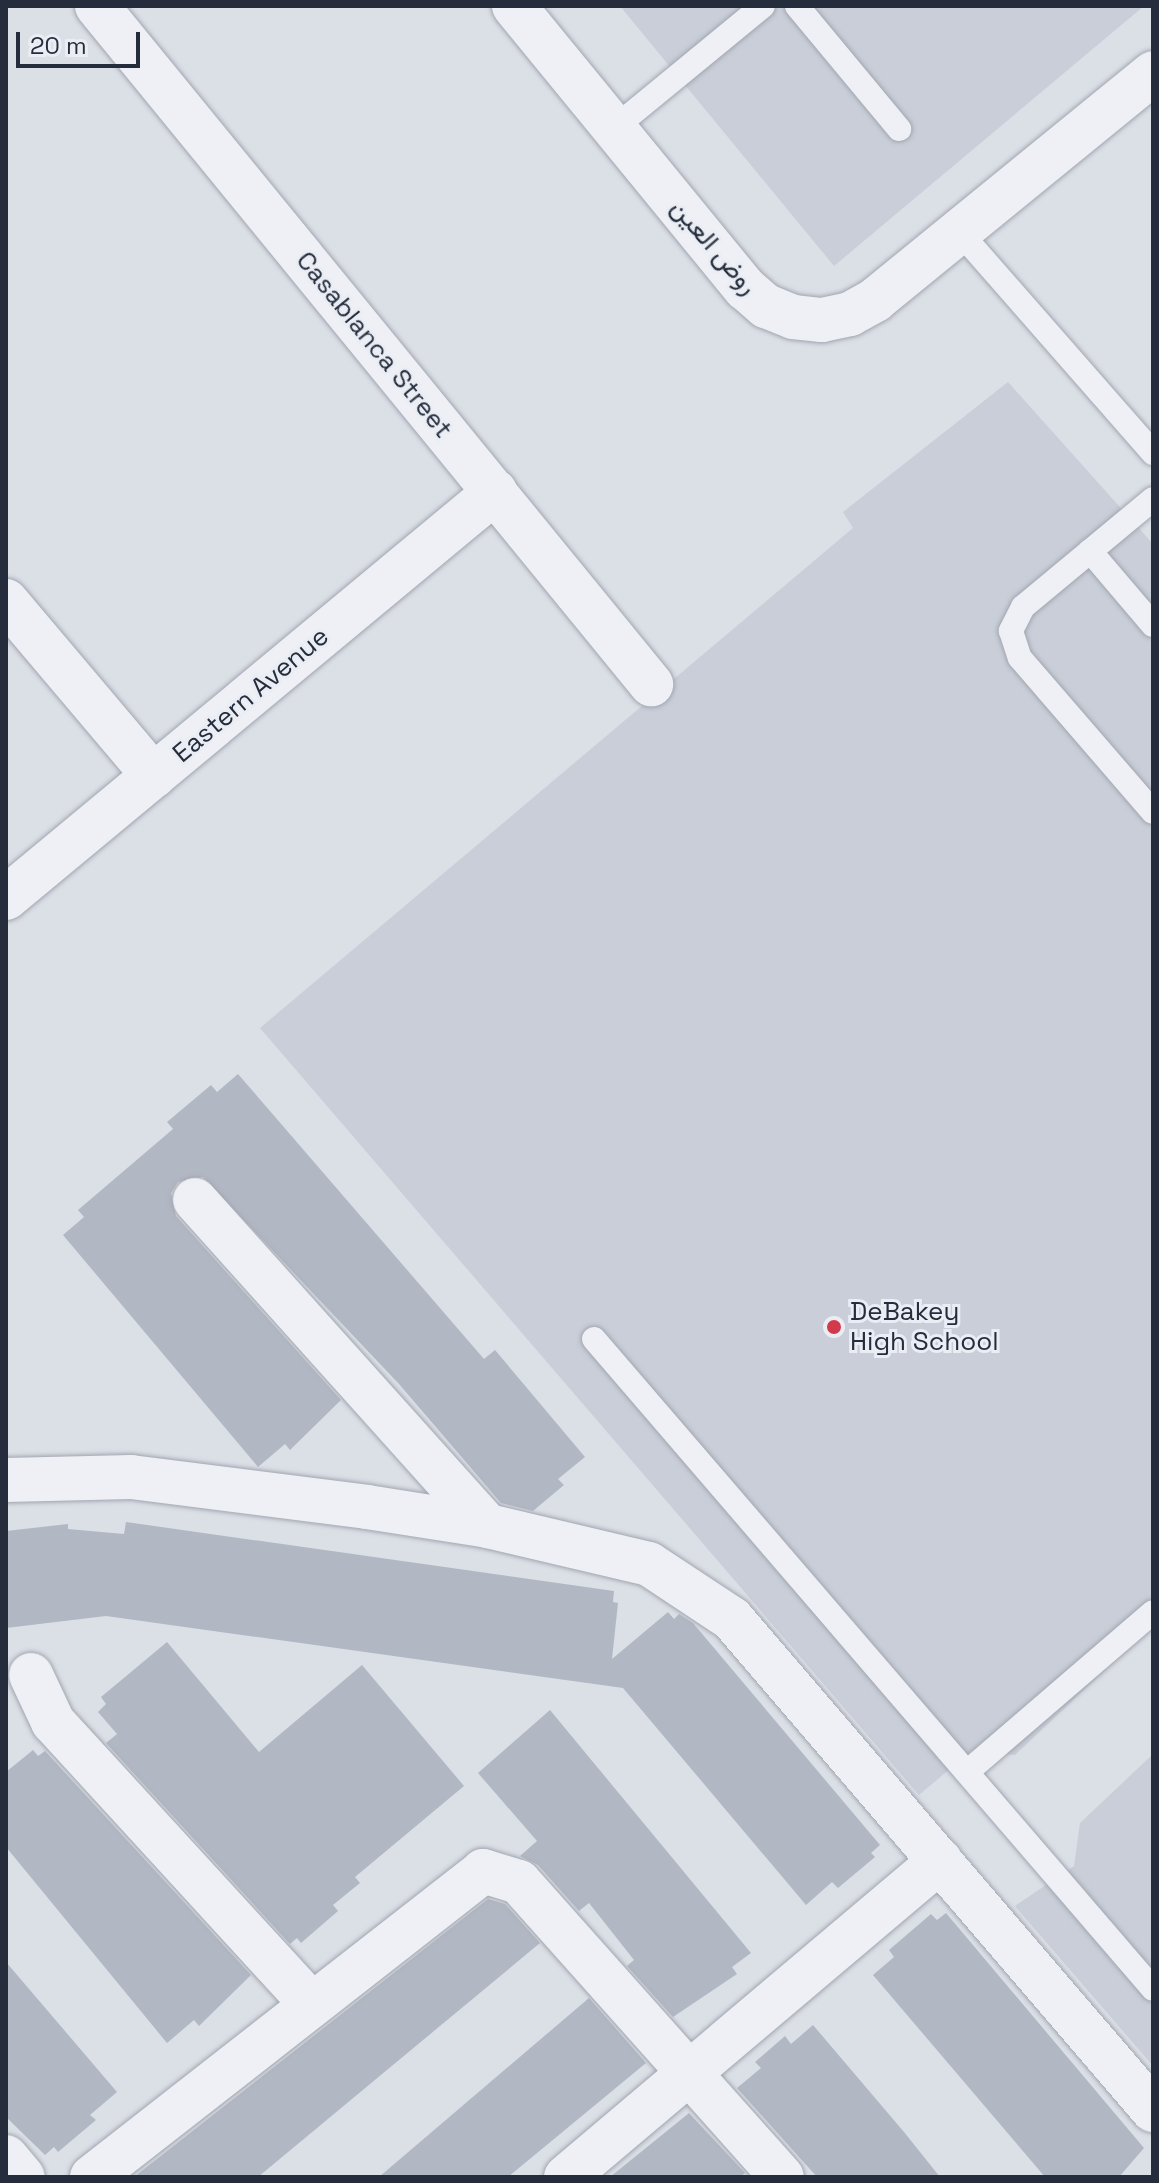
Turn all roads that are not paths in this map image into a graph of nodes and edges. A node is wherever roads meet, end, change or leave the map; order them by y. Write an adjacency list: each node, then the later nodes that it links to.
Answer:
1 (97, 6): 10 (street, Casablanca Street)
2 (514, 6): 6 (street, روض العين)
3 (797, 6): 7 (lane)
4 (746, 11): 6 (lane)
5 (1153, 73): 8 (street, روض العين)
6 (613, 129): 8 (street, روض العين)
7 (899, 129)
8 (957, 229): 9 (lane)
9 (1151, 447)
10 (495, 492): 15 (street, Casablanca Street); 16 (street, Eastern Avenue)
11 (1153, 499): 12 (lane)
12 (1090, 551): 14 (lane); 17 (lane)
13 (6, 601): 16 (street)
14 (1153, 625)
15 (651, 684)
16 (154, 776): 18 (street, Eastern Avenue)
17 (1153, 812)
18 (6, 898)
19 (195, 1200): 22 (street)
20 (594, 1339): 25 (lane)
21 (6, 1480): 22 (street)
22 (488, 1526): 26 (street)
23 (1153, 1612): 25 (lane)
24 (31, 1675): 28 (street)
25 (967, 1772): 27 (lane)
26 (940, 1861): 29 (street); 30 (street)
27 (1153, 1989)
28 (311, 2004): 29 (street); 33 (street)
29 (686, 2075): 34 (street); 35 (street)
30 (1153, 2110)
31 (6, 2157): 32 (street)
32 (23, 2177)
33 (92, 2177)
34 (566, 2177)
35 (782, 2177)

